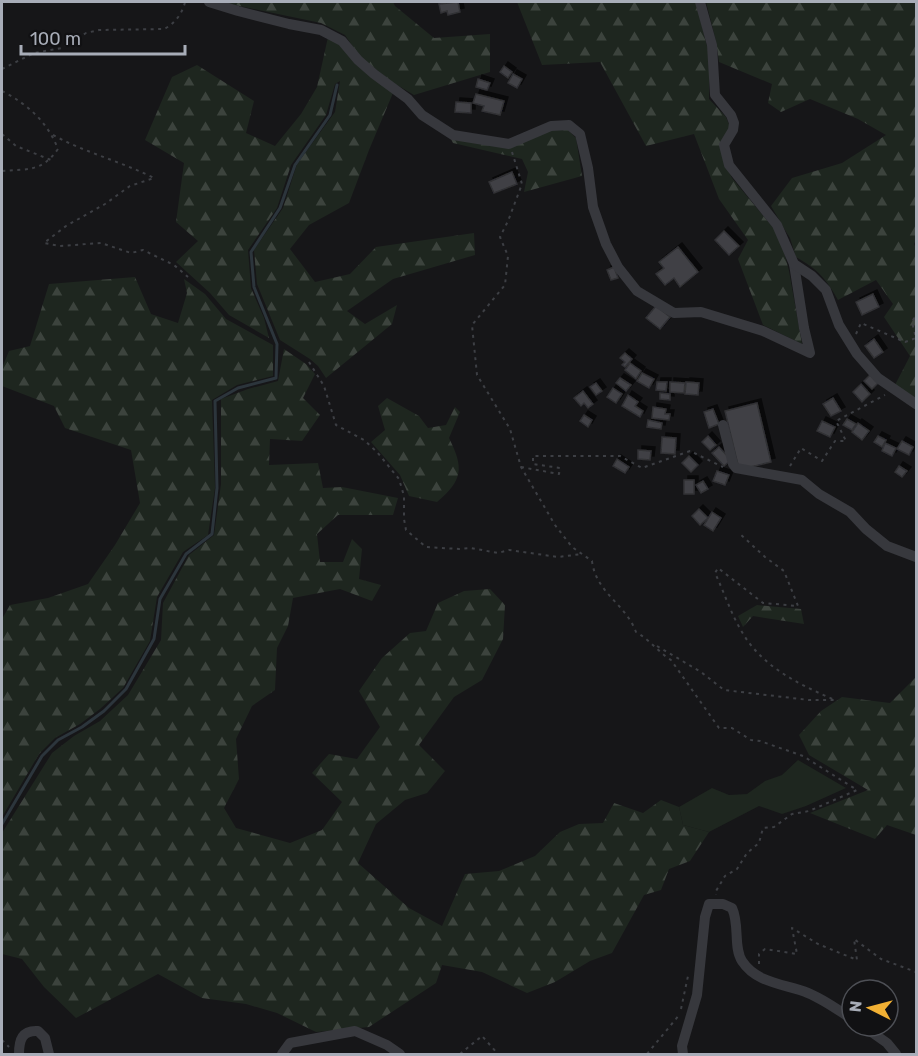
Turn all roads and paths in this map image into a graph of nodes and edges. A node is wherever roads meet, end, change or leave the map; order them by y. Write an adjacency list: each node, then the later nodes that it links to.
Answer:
1 (185, 2): 4 (path)
2 (209, 2): 8 (street)
3 (700, 2): 11 (street)
4 (2, 69)
5 (2, 91): 7 (path)
6 (2, 134): 9 (path)
7 (53, 135): 9 (path); 12 (path)
8 (509, 144): 11 (street); 19 (path)
9 (51, 160): 10 (path)
10 (2, 171)
11 (794, 264): 14 (street)
12 (188, 278)
13 (916, 315): 14 (path)
14 (851, 344): 16 (street)
15 (309, 362): 23 (path)
16 (894, 390): 17 (street); 21 (path)
17 (916, 404)
18 (723, 425): 20 (street)
19 (521, 467): 20 (path); 23 (path)
20 (736, 468): 21 (street)
21 (784, 476): 24 (street)
22 (739, 533): 25 (path)
23 (582, 554): 25 (path)
24 (916, 557)
25 (655, 645): 26 (path)
26 (716, 903): 27 (street); 29 (street)
27 (698, 970): 38 (path); 39 (street)
28 (916, 972): 29 (path)
29 (758, 976): 30 (street)
30 (840, 1012)
31 (880, 1038): 40 (street)
32 (19, 1054): 33 (street)
33 (49, 1054)
34 (282, 1054): 35 (street)
35 (400, 1054)
36 (460, 1054): 37 (path)
37 (498, 1054)
38 (647, 1054)
39 (683, 1054)
40 (896, 1054)

